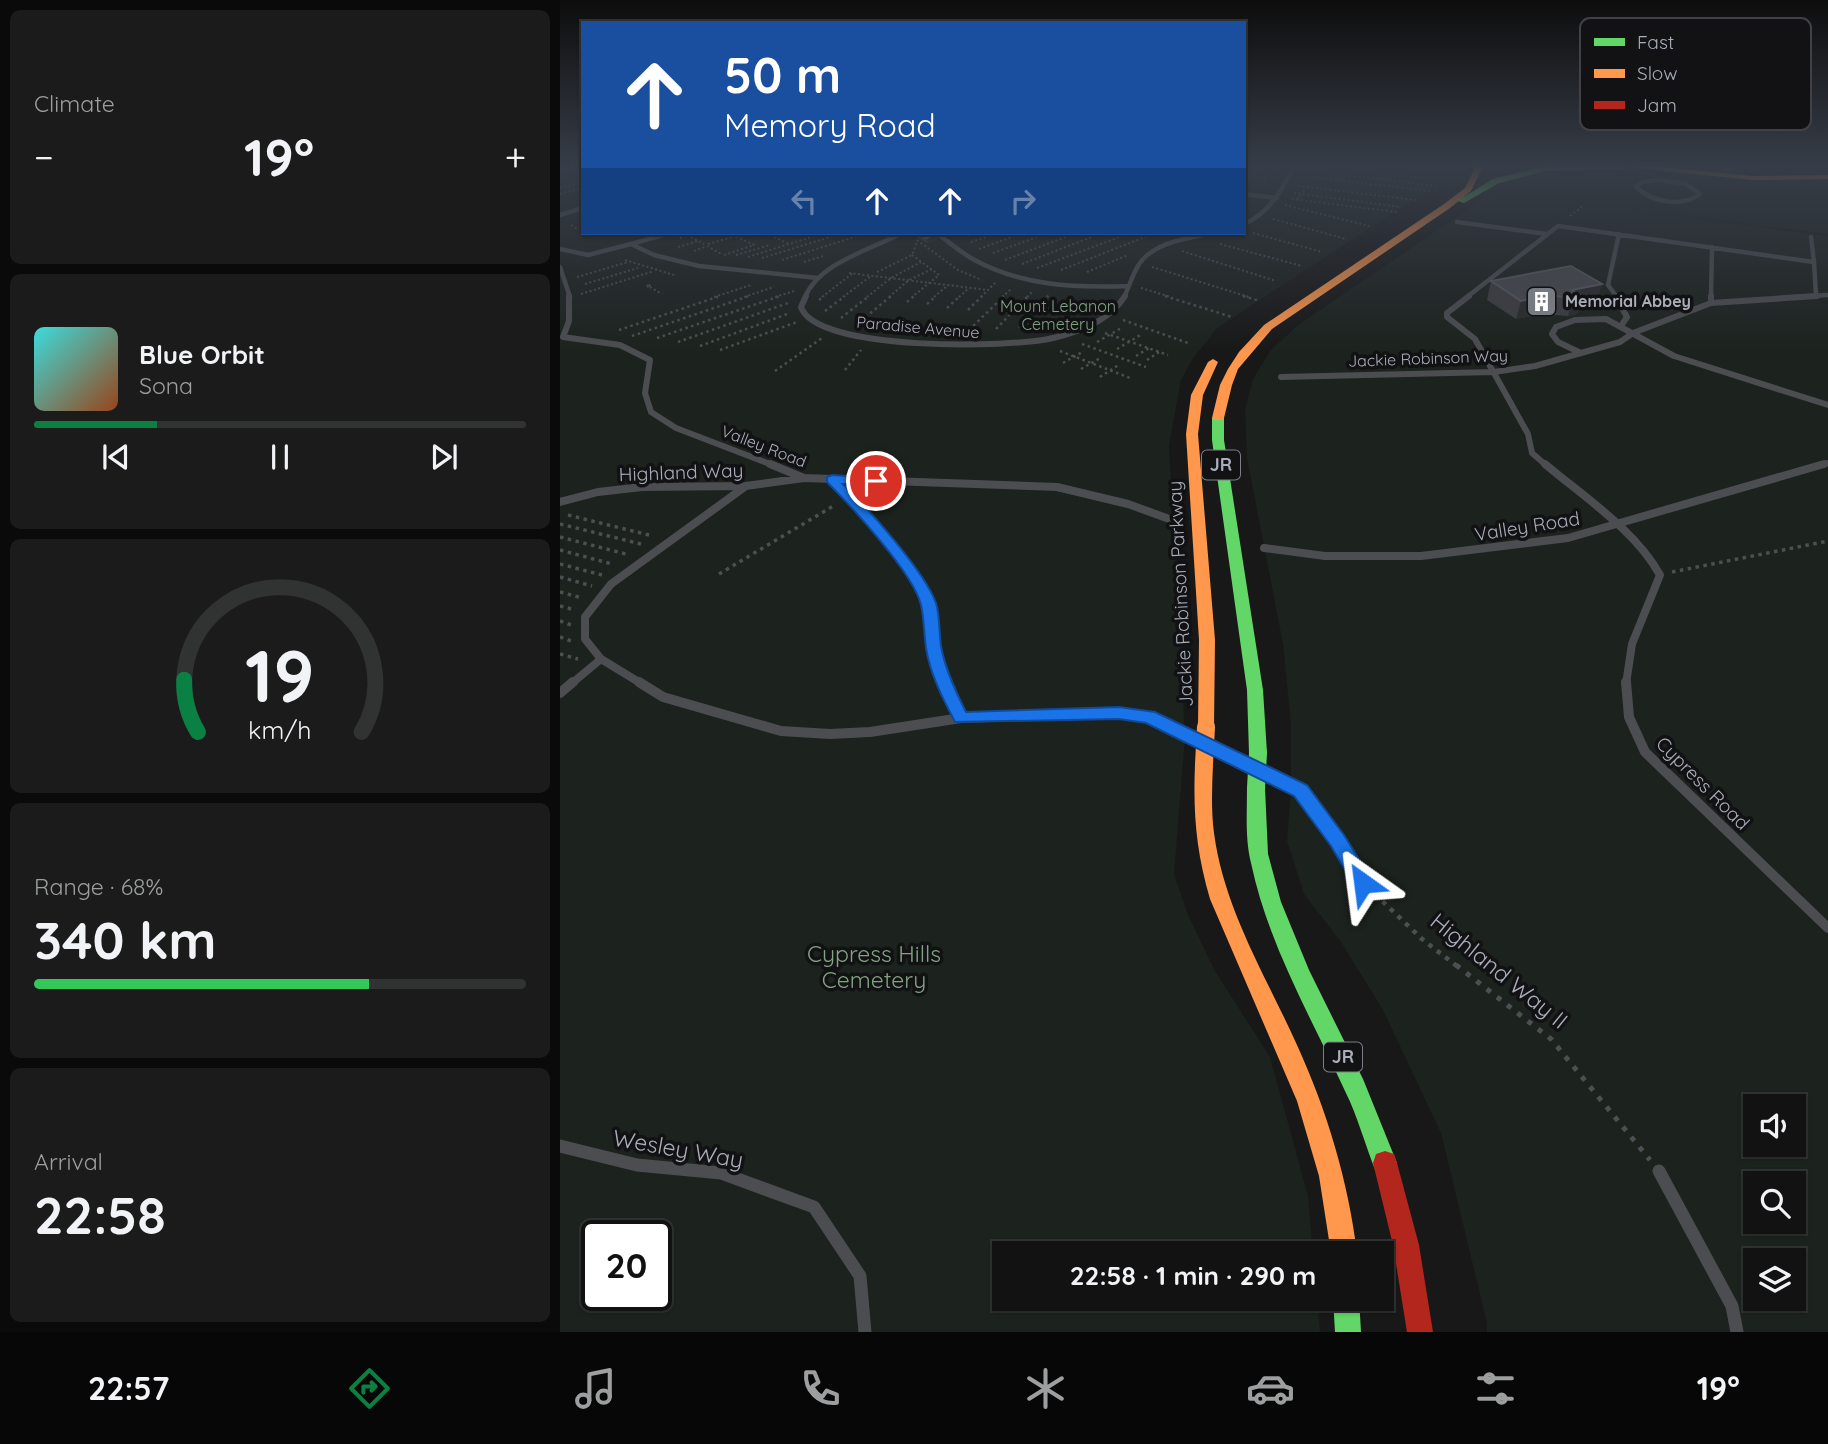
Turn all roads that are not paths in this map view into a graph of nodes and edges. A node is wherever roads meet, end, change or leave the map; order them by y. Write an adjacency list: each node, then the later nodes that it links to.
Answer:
1 (1391, 228): 23 (main road)
2 (1414, 228): 51 (main road, JR, bridge)
3 (1503, 228): 6 (lane)
4 (1555, 228): 6 (lane)
5 (1574, 228): 7 (lane)
6 (1547, 234): 29 (lane)
7 (1619, 234): 14 (lane); 24 (lane)
8 (663, 235): 13 (lane)
9 (898, 235): 18 (lane)
10 (939, 235): 19 (lane)
11 (1204, 235): 19 (lane, Paradise Avenue)
12 (1811, 237): 16 (lane)
13 (631, 244): 15 (lane); 18 (lane)
14 (1712, 247): 16 (lane); 22 (lane)
15 (560, 249)
16 (1814, 262): 21 (lane)
17 (560, 267): 26 (lane, Valley Road)
18 (818, 278): 19 (lane, Paradise Avenue)
19 (1128, 286)
20 (1828, 295): 21 (lane, Jackie Robinson Way)
21 (1816, 296): 22 (lane, Jackie Robinson Way)
22 (1711, 303): 25 (lane, Jackie Robinson Way)
23 (1258, 309)
24 (1623, 323): 25 (lane); 28 (lane)
25 (1633, 333): 28 (lane, Jackie Robinson Way); 31 (lane)
26 (562, 338): 33 (lane, Valley Road)
27 (1221, 349): 47 (main road, Jackie Robinson Parkway / JR, bridge)
28 (1581, 353): 29 (lane, Jackie Robinson Way)
29 (1494, 372): 30 (lane, Jackie Robinson Way); 38 (lane)
30 (1281, 377)
31 (1828, 405)
32 (1828, 463): 38 (lane, Valley Road)
33 (804, 478): 34 (lane, Valley Road); 35 (lane, Highland Way)
34 (832, 479): 37 (lane, Valley Road); 42 (lane)
35 (746, 486): 36 (lane, Highland Way); 40 (lane)
36 (560, 502)
37 (1172, 520)
38 (1616, 524): 39 (lane, Valley Road); 44 (lane, Cypress Road)
39 (1264, 548)
40 (601, 659): 41 (lane); 42 (lane)
41 (560, 693)
42 (961, 718): 43 (lane)
43 (1363, 883)
44 (1828, 928)
45 (560, 1146): 49 (lane, Wesley Way)
46 (1659, 1171): 52 (lane)
47 (1342, 1241)
48 (1347, 1311): 50 (main road)
49 (865, 1332)
50 (1348, 1332)
51 (1420, 1332)
52 (1737, 1332)

